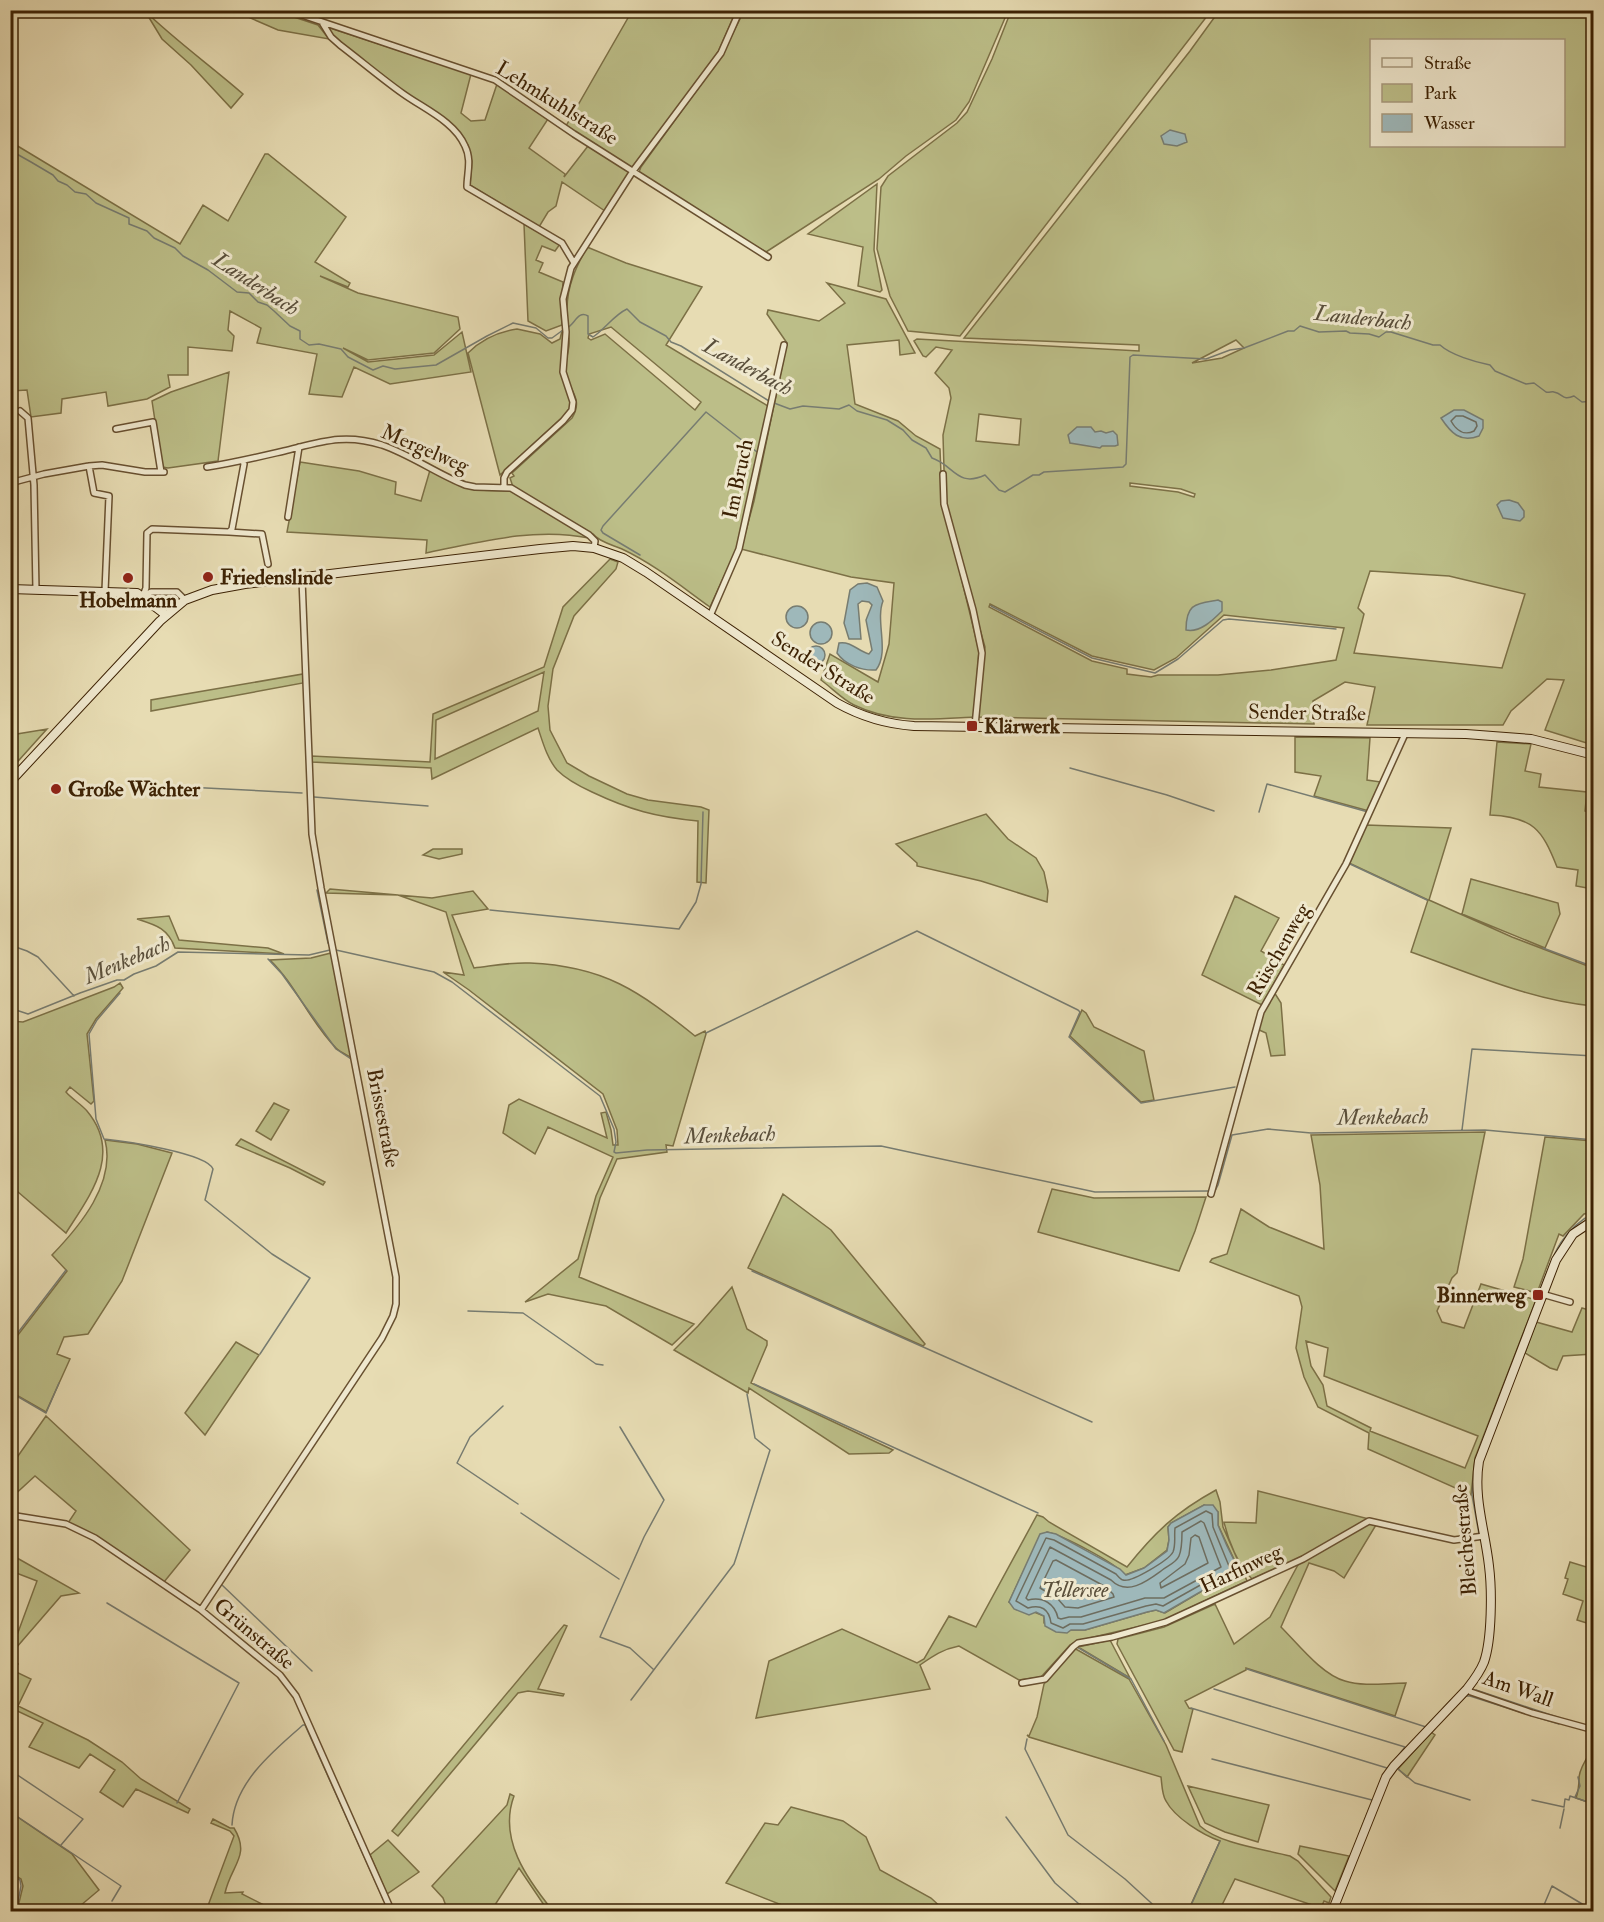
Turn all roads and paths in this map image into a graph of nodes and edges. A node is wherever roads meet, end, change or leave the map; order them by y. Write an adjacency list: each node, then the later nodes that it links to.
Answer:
1 (287, 10): 3 (street, Lehmkuhlstraße)
2 (740, 10): 4 (street)
3 (323, 24): 4 (street, Lehmkuhlstraße); 6 (street)
4 (633, 171): 5 (street, Lehmkuhlstraße); 6 (street)
5 (768, 257)
6 (574, 263): 17 (street)
7 (784, 345): 28 (street, Im Bruch)
8 (20, 411): 15 (street)
9 (116, 429): 12 (street)
10 (299, 447): 11 (street, Mergelweg); 17 (street, Mergelweg); 18 (street)
11 (243, 461): 13 (street, Mergelweg); 19 (street)
12 (89, 466): 15 (street); 25 (street)
13 (207, 467)
14 (943, 474): 30 (street)
15 (33, 478): 16 (street); 24 (street)
16 (10, 483)
17 (504, 487): 20 (street)
18 (288, 517)
19 (229, 532): 21 (street); 26 (street)
20 (594, 548): 22 (main road, Sender Straße); 28 (main road, Sender Straße)
21 (268, 564)
22 (302, 579): 27 (main road, Sender Straße); 40 (street, Brissestraße)
23 (10, 589): 24 (main road)
24 (36, 590): 25 (main road)
25 (105, 591): 26 (main road)
26 (146, 598): 27 (street); 29 (main road)
27 (185, 600): 29 (main road, Sender Straße)
28 (710, 616): 30 (main road, Sender Straße)
29 (163, 618): 33 (main road, Sender Straße)
30 (975, 726): 31 (main road, Sender Straße)
31 (1405, 734): 32 (main road, Sender Straße); 34 (street, Rüschenweg)
32 (1593, 755)
33 (10, 782)
34 (1211, 1194)
35 (1593, 1220): 36 (main road, Bleichestraße)
36 (1542, 1294): 37 (street); 39 (main road, Bleichestraße)
37 (1570, 1302)
38 (10, 1515): 40 (street, Grünstraße)
39 (1484, 1536): 41 (street, Harfinweg); 42 (main road, Bleichestraße)
40 (201, 1610): 44 (street, Grünstraße)
41 (1022, 1683)
42 (1467, 1689): 43 (street, Am Wall); 45 (main road, Bleichestraße)
43 (1593, 1730)
44 (392, 1911)
45 (1332, 1911)

